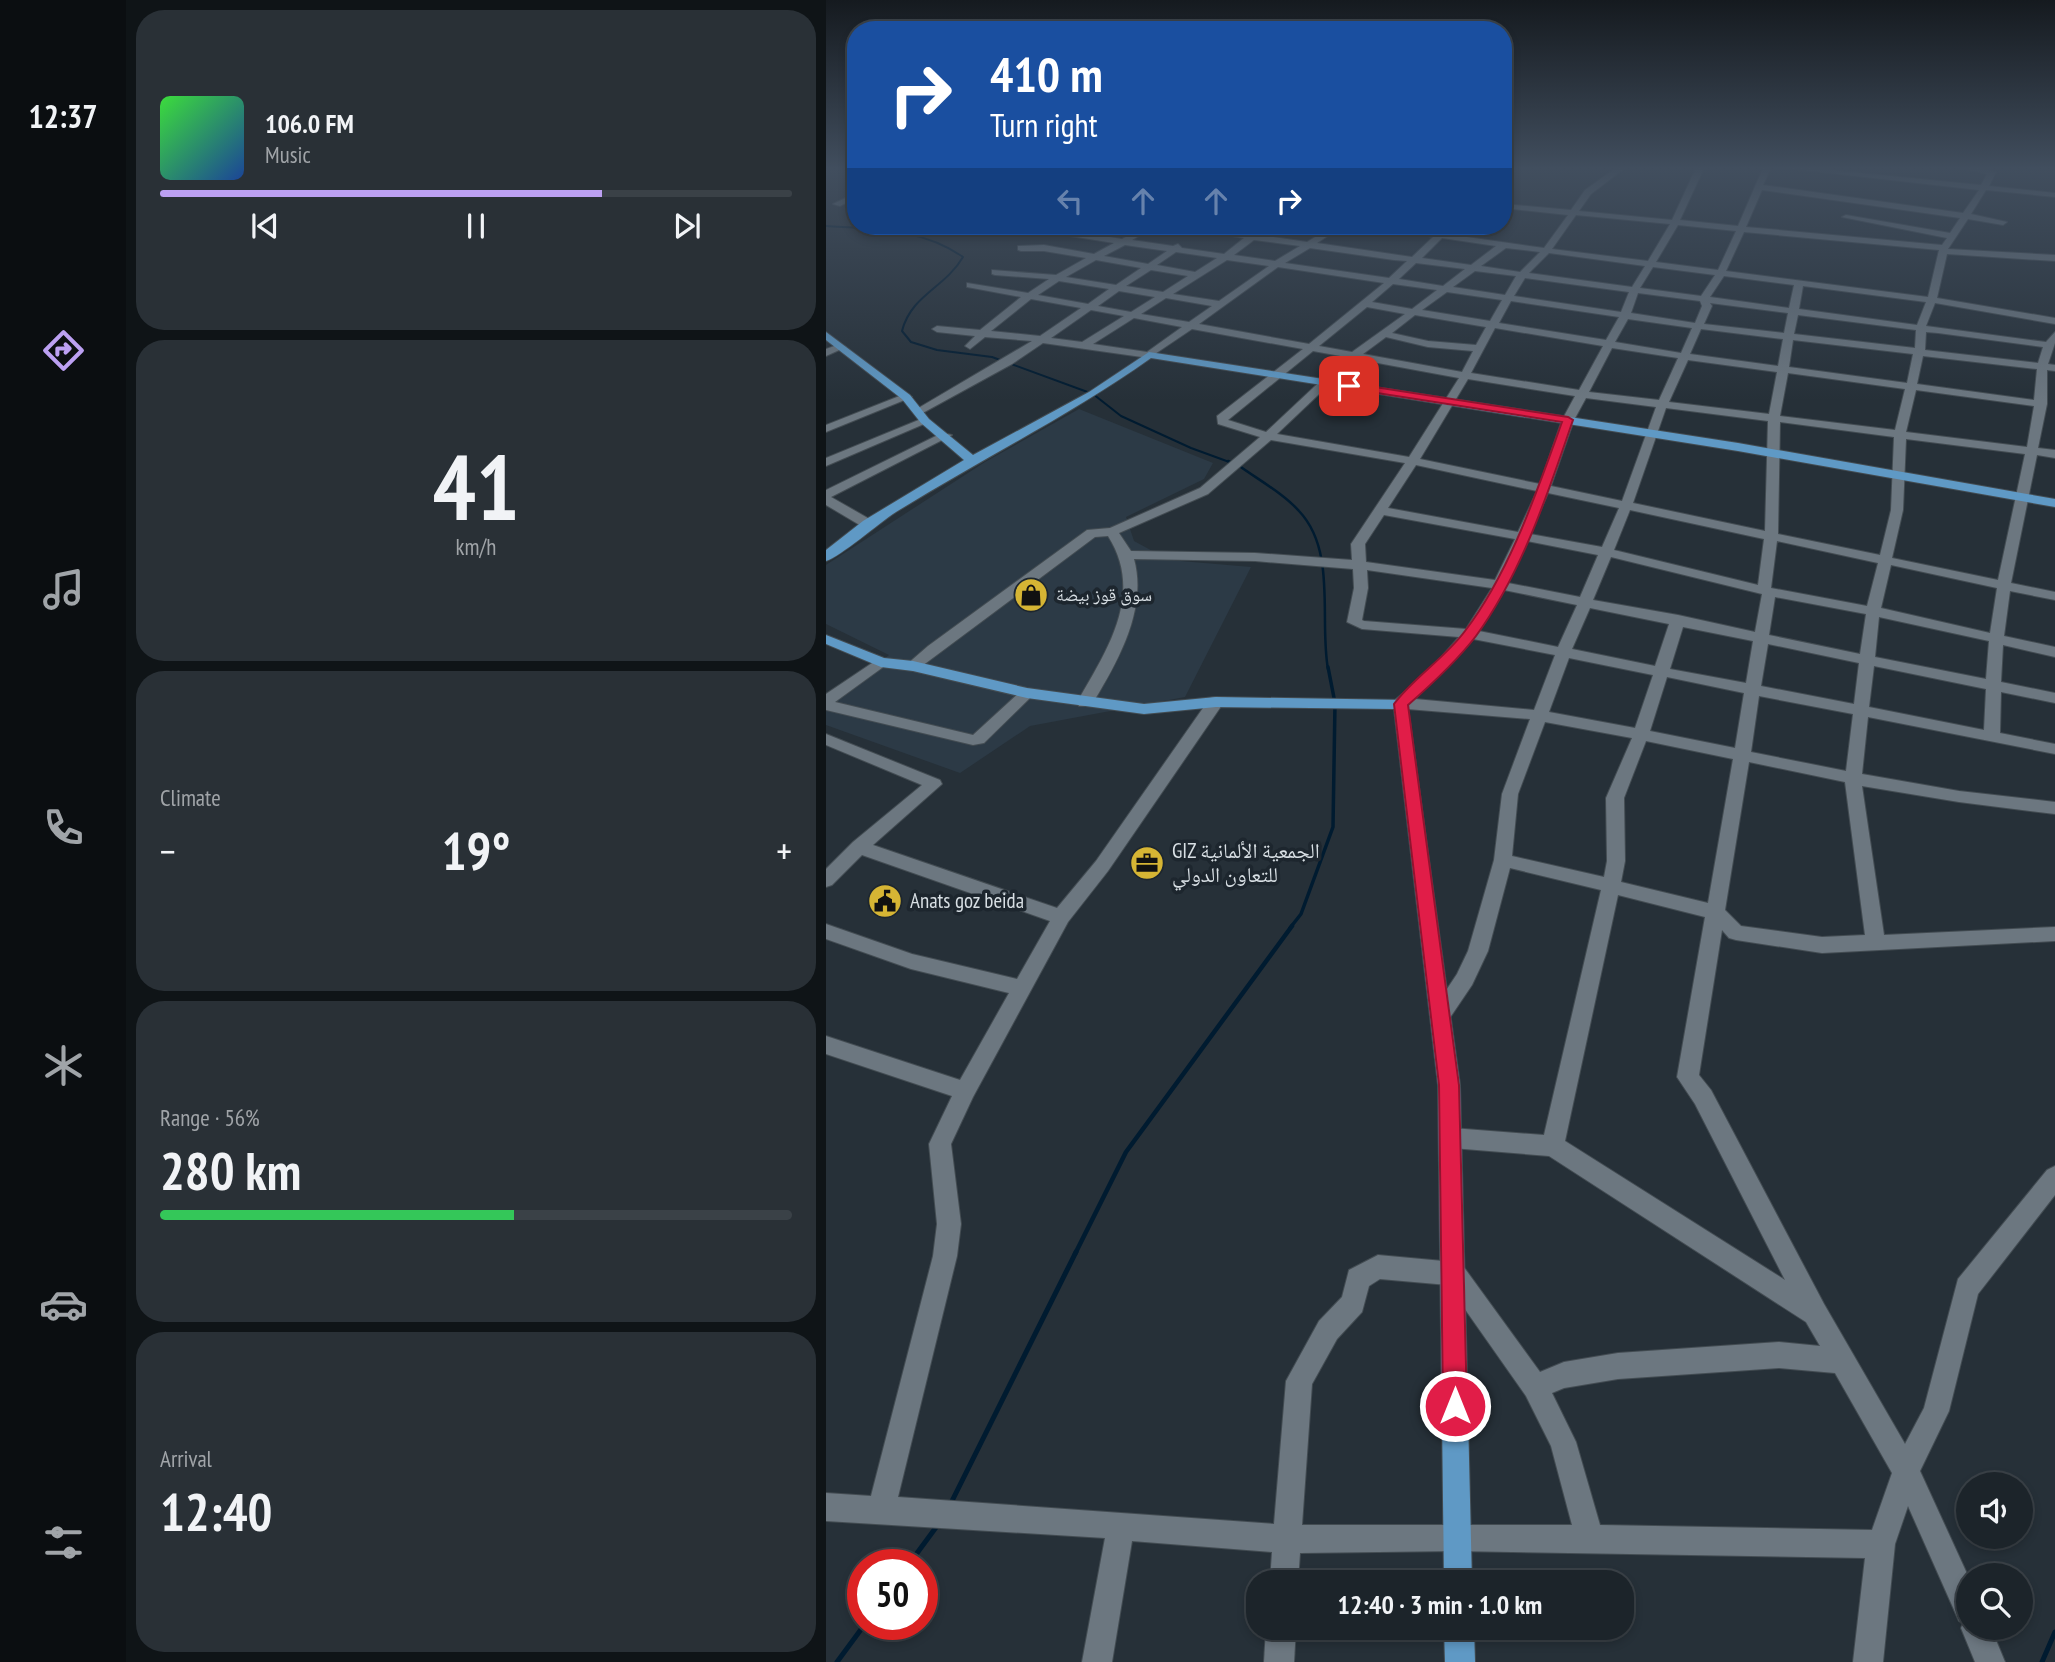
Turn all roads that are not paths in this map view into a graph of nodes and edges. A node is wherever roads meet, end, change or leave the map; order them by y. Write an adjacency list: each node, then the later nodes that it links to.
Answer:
1 (1504, 245): 26 (street)
2 (1117, 246): 20 (street)
3 (1160, 246): 16 (street)
4 (1178, 246): 16 (street)
5 (1241, 246): 19 (street)
6 (1305, 246): 24 (street)
7 (1310, 246): 22 (street)
8 (1430, 246): 22 (street)
9 (1508, 246): 18 (street)
10 (1550, 246): 18 (street)
11 (1662, 246): 23 (street)
12 (1732, 246): 27 (street)
13 (1912, 246): 17 (street)
14 (1946, 246): 17 (street)
15 (1021, 248): 20 (street)
16 (1175, 248): 19 (street); 25 (street)
17 (1944, 249): 21 (street); 45 (street)
18 (1546, 251): 23 (street); 30 (street)
19 (1227, 256): 24 (street); 29 (street)
20 (1097, 257): 25 (street); 31 (street)
21 (2055, 258)
22 (1415, 261): 26 (street); 32 (street)
23 (1652, 263): 27 (street); 39 (street)
24 (1277, 264): 32 (street); 46 (street)
25 (1146, 267): 29 (street); 36 (street)
26 (1473, 269): 30 (street); 37 (street)
27 (1722, 271): 34 (street); 44 (street)
28 (995, 272): 31 (street)
29 (1197, 275): 40 (street)
30 (1521, 276): 33 (street); 42 (street)
31 (1057, 278): 36 (street); 41 (street)
32 (1394, 280): 37 (street); 47 (street)
33 (1548, 280): 38 (street); 39 (street)
34 (1799, 281): 45 (street); 50 (street)
35 (970, 285): 41 (street)
36 (1115, 287): 40 (street); 48 (street)
37 (1448, 287): 42 (street); 51 (street)
38 (1556, 289)
39 (1635, 289): 44 (street); 52 (street)
40 (1164, 295): 46 (street); 53 (street)
41 (1031, 296): 48 (street); 60 (street)
42 (1510, 297): 49 (street); 56 (street)
43 (1564, 298): 49 (street)
44 (1703, 299): 50 (street); 57 (street)
45 (1933, 300): 54 (street); 58 (street)
46 (1219, 304): 55 (street)
47 (1364, 304): 51 (street); 71 (street)
48 (1086, 307): 53 (street); 64 (street)
49 (1571, 307): 52 (street)
50 (1793, 310): 58 (street); 63 (street)
51 (1411, 313): 56 (street); 61 (street)
52 (1625, 315): 57 (street); 68 (street)
53 (1130, 316): 55 (street); 66 (street)
54 (2055, 321)
55 (1190, 325): 71 (street); 75 (street)
56 (1493, 326): 68 (street); 72 (street)
57 (1698, 326): 63 (street); 77 (street)
58 (1921, 327): 65 (street); 74 (street)
59 (937, 329): 60 (street)
60 (982, 332): 64 (street); 69 (street)
61 (1384, 334): 67 (street); 76 (street)
62 (826, 335): 70 (main road)
63 (1791, 338): 74 (street); 80 (street)
64 (1039, 339): 66 (street); 90 (street)
65 (2051, 340): 78 (street)
66 (1086, 344): 75 (street)
67 (1428, 344): 72 (street); 79 (street)
68 (1608, 345): 77 (street); 85 (street)
69 (970, 346)
70 (841, 348): 73 (street); 86 (main road)
71 (1314, 348): 76 (street); 82 (street)
72 (1479, 348): 81 (street)
73 (826, 353)
74 (1918, 354): 78 (street); 84 (street)
75 (1149, 355): 82 (main road); 101 (main road)
76 (1354, 356): 79 (street); 83 (street)
77 (1683, 356): 80 (street); 89 (street)
78 (2049, 368): 88 (street)
79 (1431, 370): 81 (street)
80 (1783, 370): 84 (street); 91 (street)
81 (1467, 375): 85 (street); 87 (street)
82 (1279, 376): 83 (main road); 97 (street)
83 (1323, 382): 87 (main road); 97 (street)
84 (1911, 386): 88 (street); 95 (street)
85 (1583, 394): 89 (street); 92 (street)
86 (906, 397): 90 (main road); 93 (street)
87 (1452, 401): 92 (main road); 102 (street)
88 (2041, 404): 98 (street)
89 (1662, 405): 91 (street); 94 (street)
90 (922, 417): 96 (main road); 103 (street)
91 (1774, 418): 95 (street); 99 (street)
92 (1568, 420): 94 (main road); 105 (street)
93 (826, 429)
94 (1652, 433): 99 (main road); 109 (street)
95 (1900, 433): 98 (street); 104 (street)
96 (946, 435): 101 (main road); 107 (street)
97 (1268, 436): 102 (street); 112 (street)
98 (2032, 452): 100 (street); 106 (street)
99 (1773, 454): 104 (main road); 114 (street)
100 (2055, 454)
101 (972, 460): 111 (main road)
102 (1414, 461): 105 (street); 110 (street)
103 (826, 462)
104 (1900, 475): 106 (main road); 118 (street)
105 (1544, 489): 109 (street); 113 (street)
106 (2020, 496): 108 (main road); 121 (street)
107 (826, 497): 111 (street)
108 (2055, 503)
109 (1626, 506): 114 (street); 115 (street)
110 (1379, 510): 113 (street); 119 (street)
111 (868, 524): 117 (main road)
112 (1112, 532): 116 (street); 135 (street)
113 (1524, 537): 115 (street); 120 (street)
114 (1771, 537): 118 (street); 122 (street)
115 (1606, 552): 122 (street); 124 (street)
116 (1128, 555): 119 (street); 141 (street)
117 (826, 557)
118 (1884, 560): 121 (street); 125 (street)
119 (1359, 565): 120 (street); 127 (street)
120 (1500, 585): 124 (street); 127 (street)
121 (2005, 587): 123 (street); 130 (street)
122 (1767, 591): 125 (street); 128 (street)
123 (2055, 596)
124 (1584, 601): 126 (street); 132 (street)
125 (1873, 611): 130 (street); 133 (street)
126 (1678, 619): 128 (street); 136 (street)
127 (1470, 634): 132 (street); 144 (street)
128 (1762, 638): 133 (street); 138 (street)
129 (826, 639): 134 (main road)
130 (1996, 639): 131 (street); 137 (street)
131 (2055, 652)
132 (1563, 653): 136 (street); 146 (street)
133 (1867, 659): 137 (street); 145 (street)
134 (881, 662): 135 (main road); 143 (street)
135 (913, 666): 139 (main road)
136 (1661, 673): 138 (street); 147 (street)
137 (1994, 685): 140 (street); 148 (street)
138 (1751, 690): 145 (street); 151 (street)
139 (1027, 692): 141 (main road); 143 (street)
140 (2055, 698)
141 (1085, 702): 142 (main road)
142 (1216, 702): 144 (main road); 159 (street)
143 (826, 703)
144 (1401, 704): 146 (street); 164 (main road)
145 (1861, 711): 148 (street); 152 (street)
146 (1540, 714): 147 (street); 155 (street)
147 (1641, 734): 151 (street); 157 (street)
148 (1992, 736): 150 (street)
149 (826, 739): 154 (street)
150 (2055, 749)
151 (1743, 755): 152 (street); 158 (street)
152 (1853, 778): 153 (street); 162 (street)
153 (2055, 808)
154 (859, 847): 156 (street); 159 (street)
155 (1503, 860): 157 (street); 164 (street)
156 (826, 880)
157 (1611, 886): 158 (street); 168 (street)
158 (1717, 913): 162 (street); 171 (street)
159 (1062, 917): 163 (street)
160 (826, 931): 163 (street)
161 (2054, 940): 162 (street)
162 (1875, 943)
163 (1021, 988): 166 (street)
164 (1440, 1016): 167 (main road)
165 (826, 1045): 166 (street)
166 (965, 1091): 176 (street)
167 (1452, 1138): 168 (street); 170 (main road)
168 (1553, 1146): 171 (street)
169 (2055, 1177): 174 (street)
170 (1454, 1274): 173 (street); 178 (main road); 179 (street)
171 (1815, 1313): 172 (street)
172 (1843, 1361): 173 (street); 174 (street)
173 (1535, 1387): 180 (street)
174 (1906, 1471): 181 (street); 184 (street)
175 (826, 1507): 176 (street)
176 (881, 1510): 177 (street)
177 (1121, 1526): 179 (street); 188 (street)
178 (1456, 1537): 179 (street); 180 (street); 183 (main road)
179 (1287, 1539): 182 (street)
180 (1590, 1539): 181 (street)
181 (1881, 1544): 191 (street)
182 (1285, 1570)
183 (1457, 1570)
184 (1956, 1582)
185 (1280, 1640): 189 (street)
186 (1459, 1640): 190 (main road)
187 (1981, 1640): 192 (street)
188 (1097, 1662)
189 (1279, 1662)
190 (1460, 1662)
191 (1868, 1662)
192 (1990, 1662)

